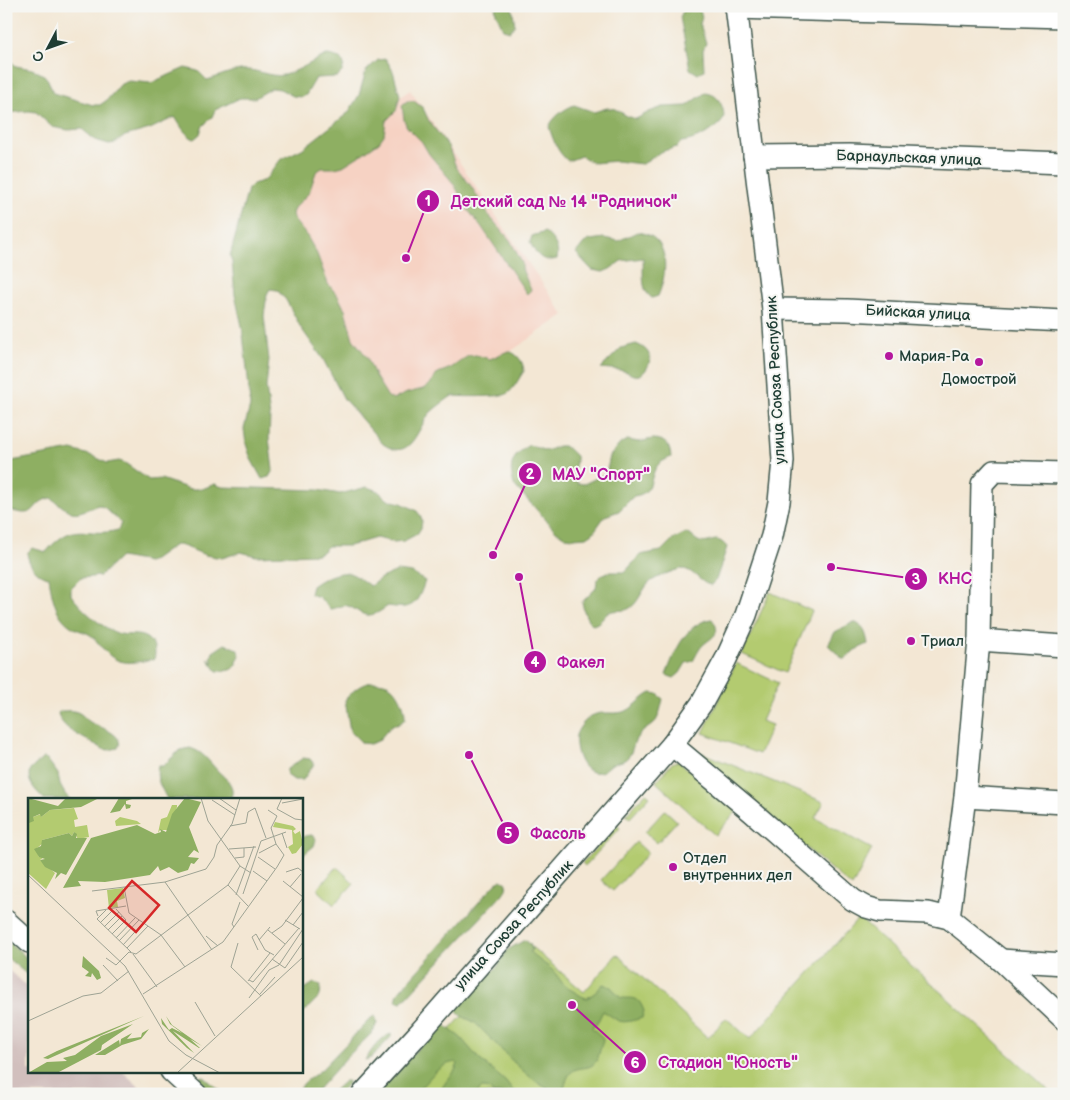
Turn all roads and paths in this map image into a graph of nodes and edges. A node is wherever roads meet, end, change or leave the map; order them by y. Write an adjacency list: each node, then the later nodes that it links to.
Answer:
1 (736, 7): 2 (street); 3 (street, улица Союза Республик)
2 (1064, 17)
3 (754, 156): 4 (street, Барнаульская улица); 5 (street, улица Союза Республик)
4 (1064, 163)
5 (773, 309): 6 (street, Бийская улица); 10 (street, улица Союза Республик)
6 (1064, 321)
7 (1064, 473): 8 (street)
8 (979, 640): 9 (street); 11 (street)
9 (1064, 646)
10 (672, 745): 13 (street); 21 (street, улица Союза Республик)
11 (965, 797): 12 (street); 13 (street)
12 (1064, 802)
13 (949, 918): 16 (street)
14 (6, 921): 15 (street)
15 (28, 941)
16 (1000, 960): 17 (street); 18 (street)
17 (1064, 964)
18 (1064, 1019)
19 (172, 1072): 20 (street)
20 (196, 1094)
21 (363, 1094)

